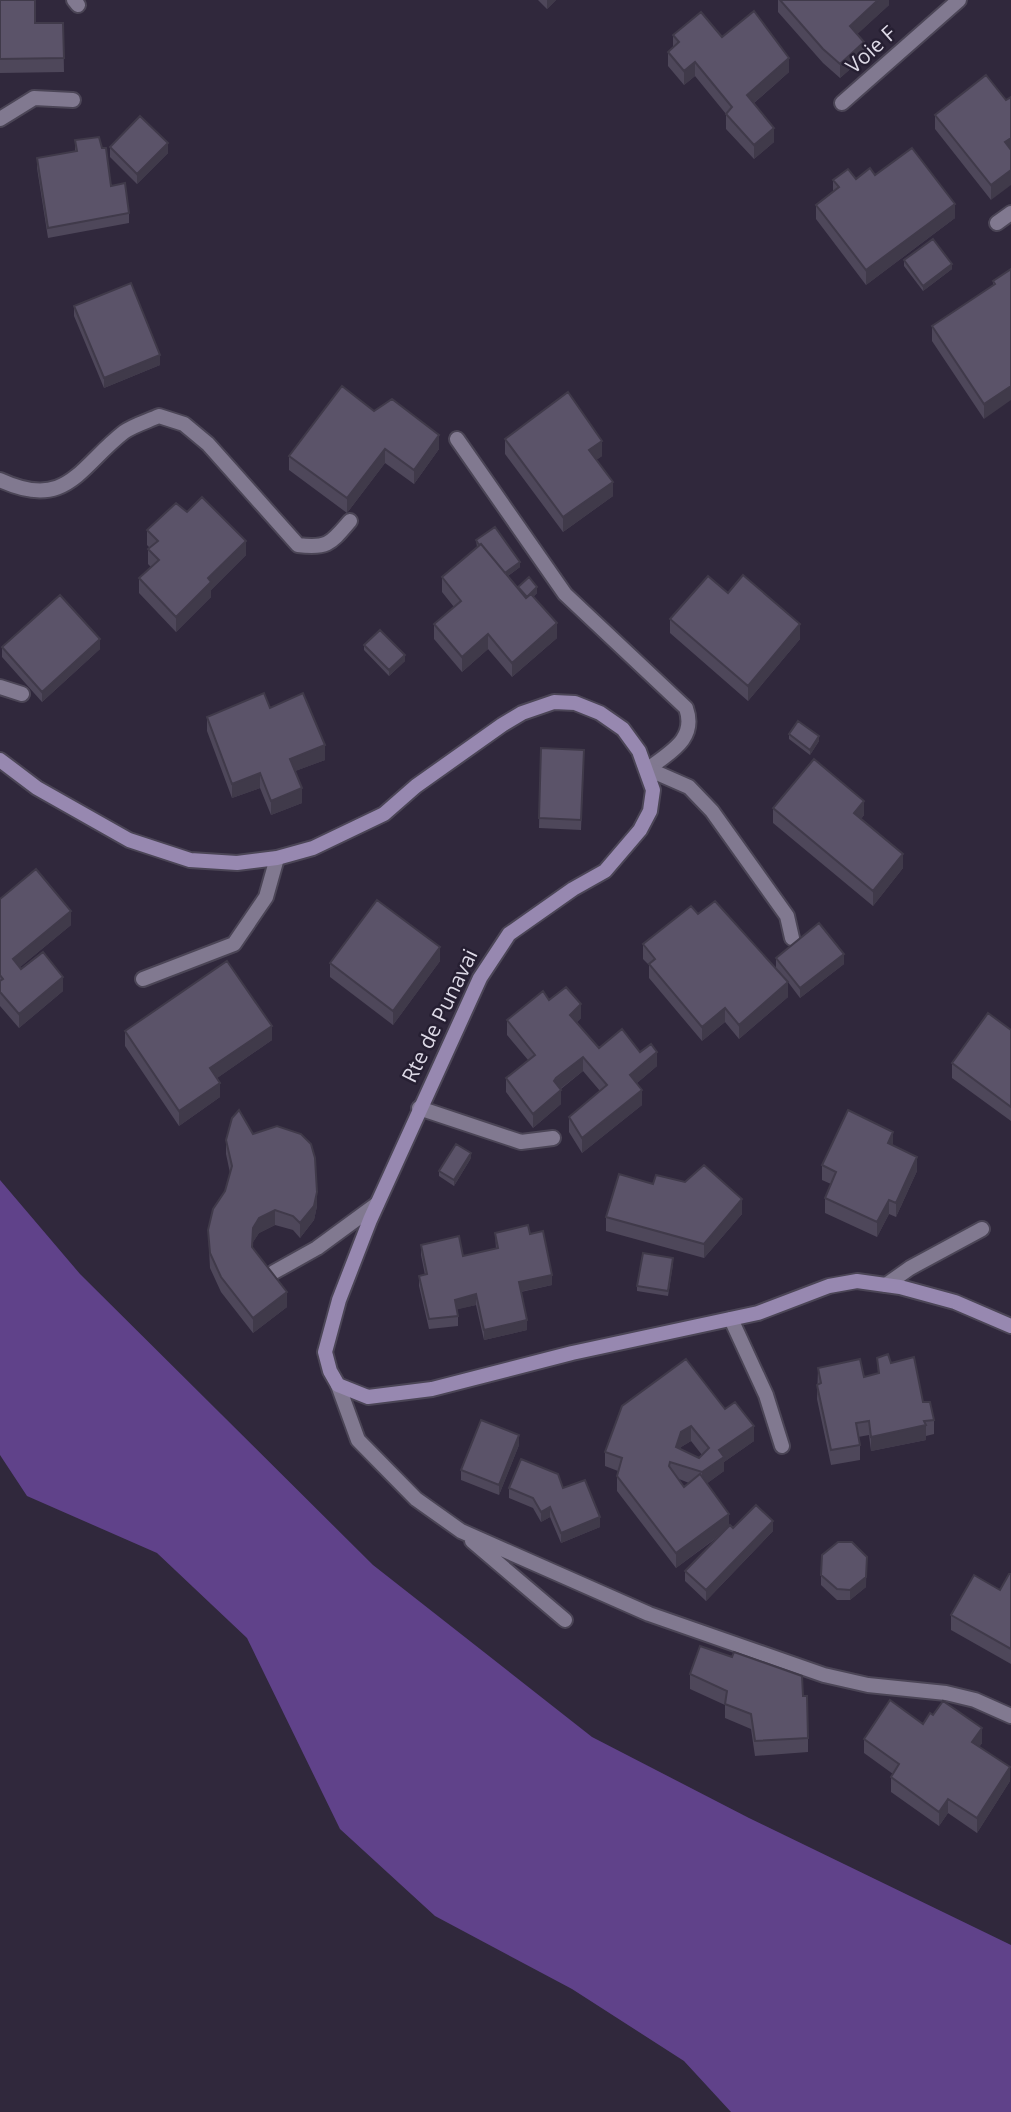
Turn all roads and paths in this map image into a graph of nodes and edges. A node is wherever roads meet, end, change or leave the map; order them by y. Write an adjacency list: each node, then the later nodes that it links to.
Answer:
1 (959, 0): 3 (street, Voie F)
2 (73, 100): 4 (street)
3 (842, 103)
4 (0, 119)
5 (1011, 213): 6 (street)
6 (997, 223)
7 (457, 439): 13 (street)
8 (0, 480): 9 (street)
9 (350, 521)
10 (0, 687): 11 (street)
11 (22, 694)
12 (0, 760): 14 (main road, Rte de Punavai)
13 (648, 768): 14 (main road, Rte de Punavai); 15 (street); 17 (main road, Rte de Punavai)
14 (278, 858): 16 (street)
15 (792, 939)
16 (143, 979)
17 (419, 1108): 18 (street); 19 (main road, Rte de Punavai)
18 (553, 1138)
19 (377, 1204): 21 (street); 25 (main road, Rte de Punavai)
20 (982, 1229): 22 (street)
21 (274, 1272)
22 (886, 1285): 23 (main road); 24 (main road)
23 (731, 1319): 25 (main road); 26 (street)
24 (1011, 1326)
25 (338, 1385): 27 (street)
26 (782, 1446)
27 (461, 1531): 28 (street); 29 (street)
28 (565, 1620)
29 (1011, 1716)

